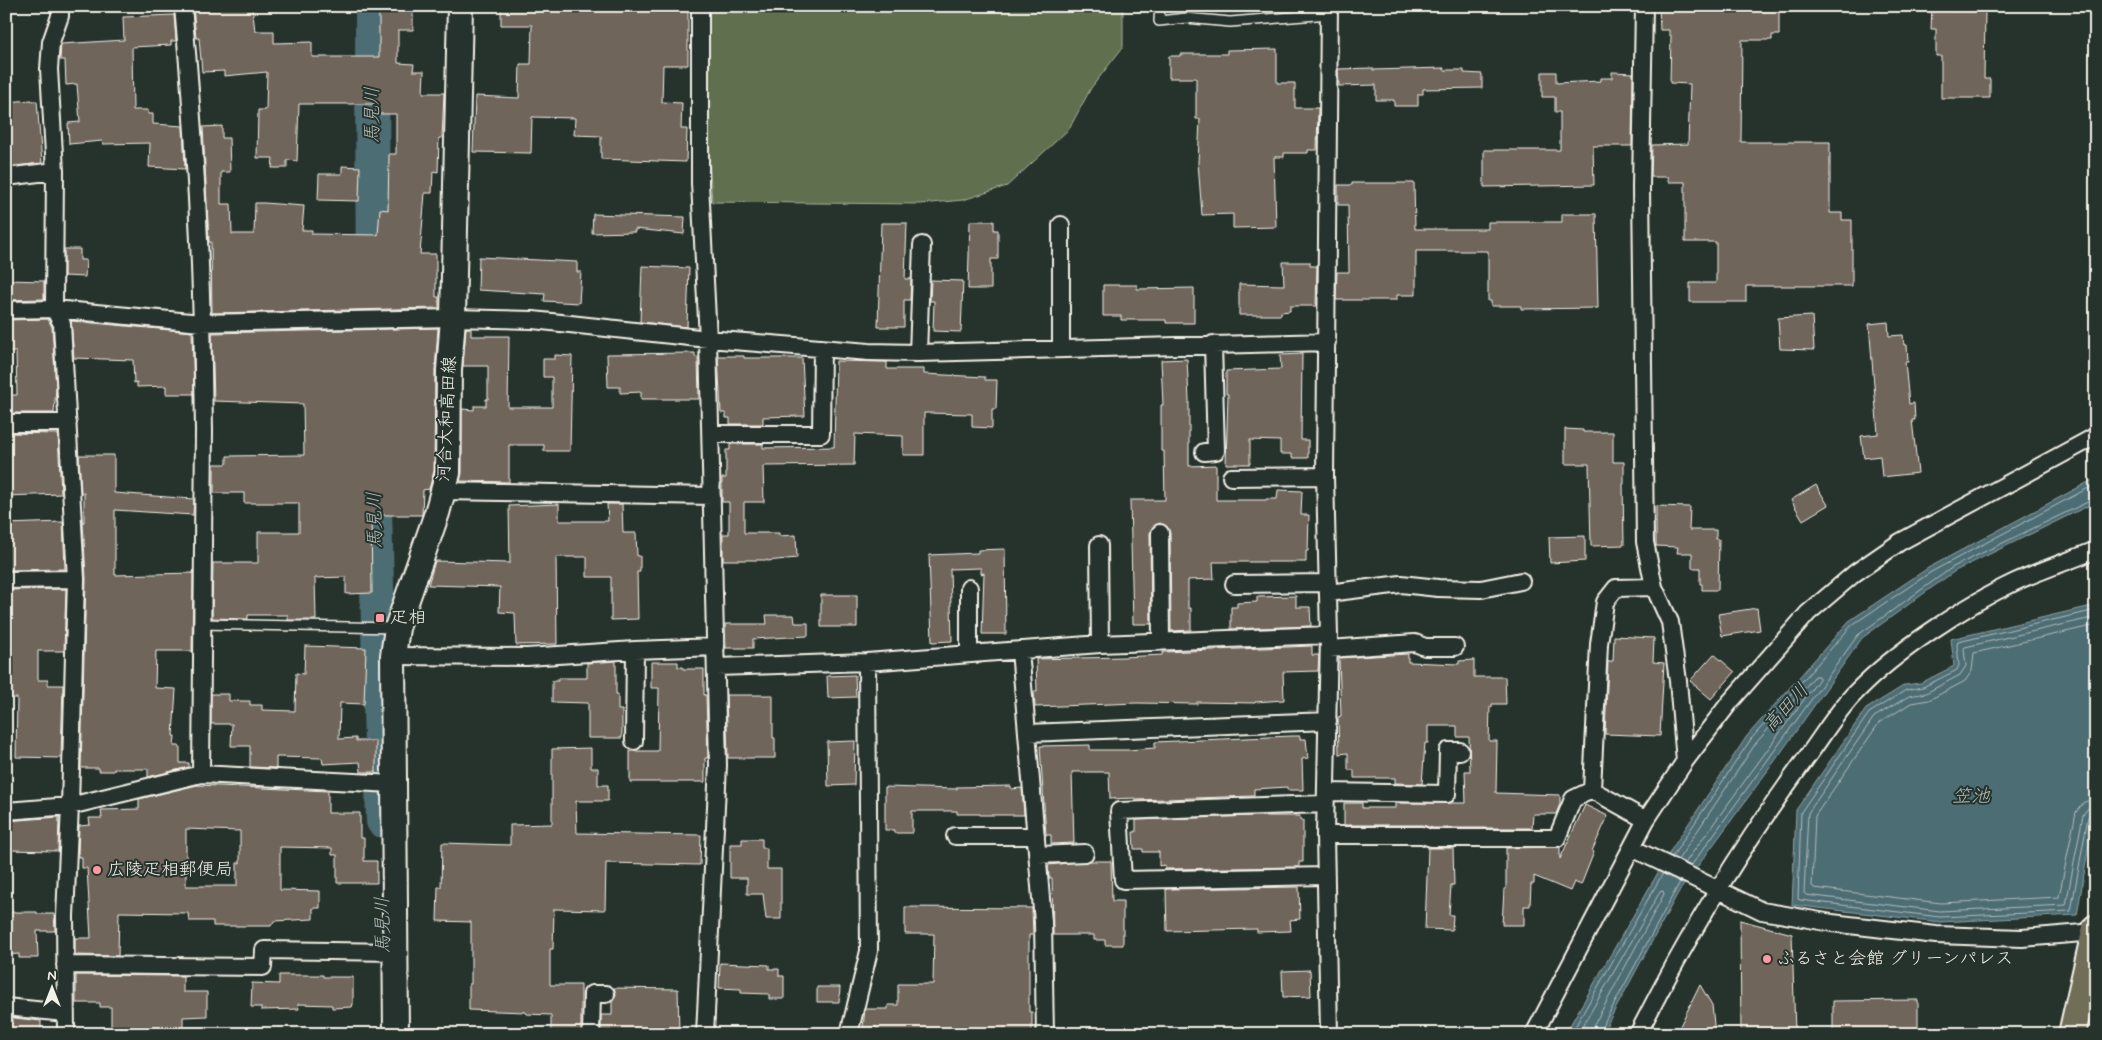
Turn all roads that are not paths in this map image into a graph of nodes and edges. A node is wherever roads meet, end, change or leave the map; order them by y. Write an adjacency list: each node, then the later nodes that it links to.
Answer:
1 (60, 6): 8 (street)
2 (183, 6): 15 (street)
3 (460, 6): 14 (main road, 河合大和高田線)
4 (700, 6): 16 (street)
5 (1160, 6): 7 (lane)
6 (1644, 6): 38 (street)
7 (1329, 10): 17 (street)
8 (55, 171): 9 (street); 12 (street)
9 (6, 177)
10 (1061, 225): 20 (street)
11 (922, 245): 21 (street)
12 (54, 309): 13 (street); 15 (street); 23 (street)
13 (6, 310)
14 (452, 318): 15 (street); 16 (street); 29 (main road, 河合大和高田線)
15 (201, 323): 41 (street)
16 (708, 339): 19 (street); 24 (street)
17 (1327, 342): 18 (street); 27 (street)
18 (1213, 344): 20 (street); 26 (street)
19 (822, 348): 21 (street); 24 (street)
20 (1062, 349): 21 (street)
21 (918, 353)
22 (6, 423): 23 (street)
23 (68, 423): 34 (street)
24 (711, 434): 30 (street)
25 (2096, 436): 58 (street)
26 (1204, 452)
27 (1325, 476): 28 (street); 40 (street)
28 (1231, 477)
29 (443, 491): 30 (street); 42 (main road, 河合大和高田線)
30 (712, 496): 46 (street)
31 (1160, 533): 43 (street)
32 (1099, 545): 45 (street)
33 (2096, 550): 73 (street)
34 (76, 579): 35 (street); 63 (street)
35 (6, 580)
36 (1521, 581): 40 (street)
37 (1234, 584): 40 (street)
38 (1654, 587): 58 (street); 61 (street)
39 (969, 588): 50 (street)
40 (1328, 588): 44 (street)
41 (201, 624): 42 (lane); 59 (street)
42 (391, 628): 51 (main road, 河合大和高田線)
43 (1161, 642): 44 (street); 45 (street)
44 (1329, 642): 47 (street); 54 (street)
45 (1100, 644): 49 (street)
46 (716, 647): 48 (street); 53 (street)
47 (1455, 647)
48 (635, 650): 51 (street); 56 (street)
49 (1020, 650): 50 (street); 55 (street)
50 (969, 654): 52 (street)
51 (393, 656): 60 (main road, 河合大和高田線)
52 (867, 662): 53 (street); 84 (street)
53 (717, 667): 83 (street)
54 (1328, 721): 55 (street); 62 (street)
55 (1028, 733): 68 (street)
56 (634, 741)
57 (1460, 751): 62 (street)
58 (1685, 761): 65 (street)
59 (201, 774): 60 (street); 63 (street)
60 (384, 783): 75 (main road, 河合大和高田線)
61 (1592, 790): 65 (street); 66 (street)
62 (1326, 798): 66 (street); 72 (street)
63 (70, 806): 64 (street); 76 (street)
64 (6, 811)
65 (1646, 820): 69 (street)
66 (1325, 835): 72 (street)
67 (955, 836): 68 (street)
68 (1036, 836): 71 (street)
69 (1632, 848): 73 (street); 87 (street)
70 (1085, 853): 71 (street)
71 (1038, 855): 85 (street)
72 (1326, 876): 86 (street)
73 (1715, 888): 74 (street); 88 (street)
74 (2095, 930): 89 (main road)
75 (386, 952): 76 (street); 81 (main road, 河合大和高田線)
76 (65, 965): 79 (street)
77 (606, 994): 82 (street)
78 (6, 1007): 79 (street)
79 (66, 1013): 80 (street)
80 (66, 1034)
81 (396, 1034)
82 (591, 1034)
83 (705, 1034)
84 (849, 1034)
85 (1045, 1034)
86 (1329, 1034)
87 (1534, 1034)
88 (1638, 1034)
89 (2072, 1034)

